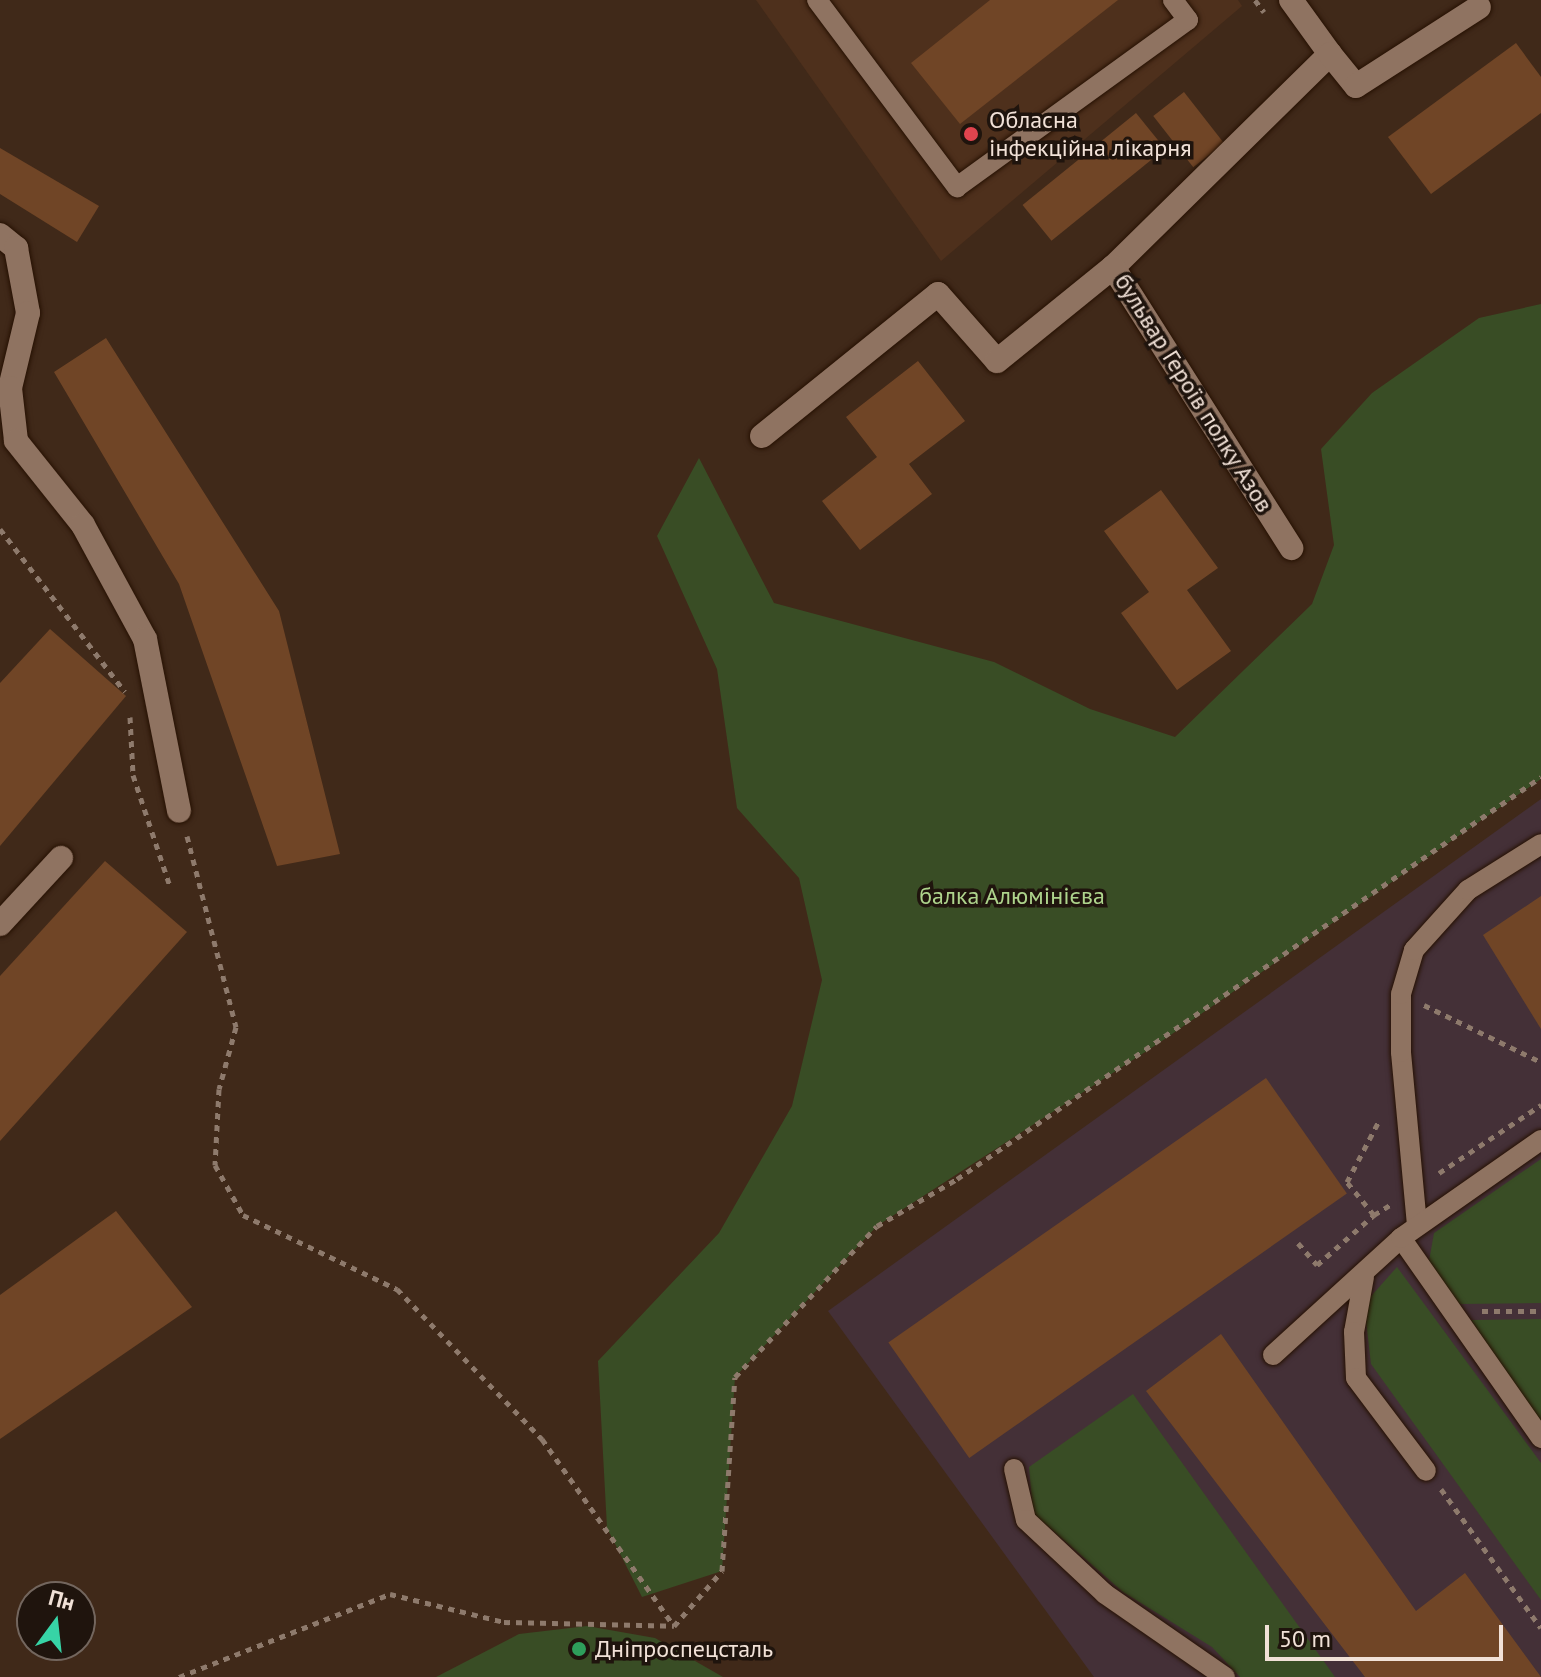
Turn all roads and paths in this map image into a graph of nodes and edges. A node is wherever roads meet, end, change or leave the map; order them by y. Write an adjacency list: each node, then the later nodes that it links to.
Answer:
1 (817, 0): 2 (lane)
2 (1173, 0)
3 (1291, 0): 5 (street)
4 (1479, 7): 5 (street)
5 (1330, 54): 7 (street, бульвар Героїв полку Азов)
6 (0, 235): 12 (street)
7 (1113, 267): 8 (street); 10 (street, бульвар Героїв полку Азов)
8 (762, 436)
9 (0, 529): 15 (path)
10 (1291, 548)
11 (1541, 777): 32 (path)
12 (179, 811): 32 (path)
13 (1541, 844): 17 (lane)
14 (61, 858): 16 (street)
15 (170, 886)
16 (0, 924)
17 (1401, 994): 18 (path); 19 (lane)
18 (1541, 1062)
19 (1402, 1080): 22 (lane); 24 (path)
20 (1541, 1105): 22 (path)
21 (1541, 1140): 23 (lane)
22 (1412, 1191): 23 (lane)
23 (1409, 1231): 25 (lane); 27 (lane)
24 (1298, 1243)
25 (1366, 1273): 28 (lane); 31 (lane)
26 (1541, 1311): 27 (path)
27 (1453, 1312): 29 (lane)
28 (1273, 1355)
29 (1541, 1438)
30 (1014, 1469): 35 (lane)
31 (1426, 1471): 33 (path)
32 (674, 1626): 34 (path)
33 (1541, 1628)
34 (179, 1677)
35 (1225, 1677)

